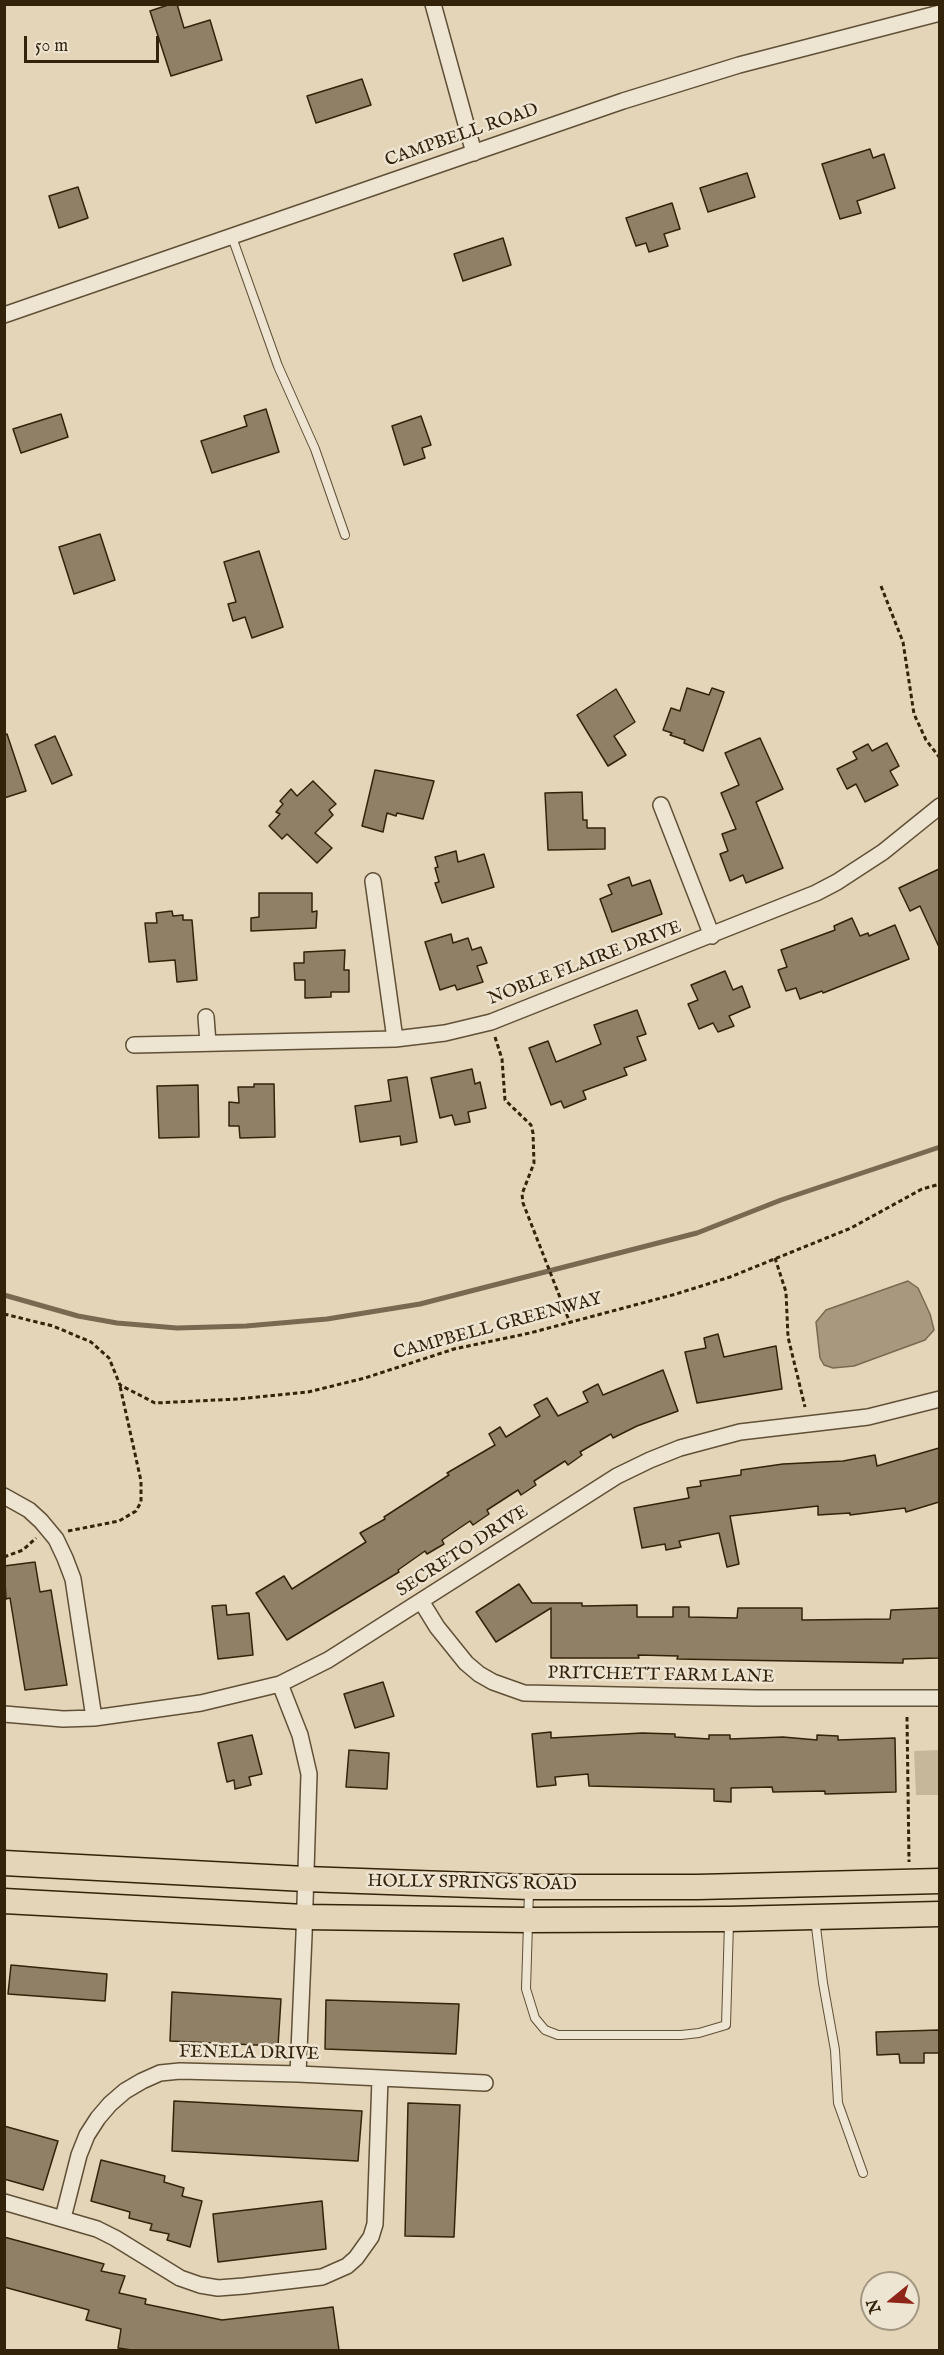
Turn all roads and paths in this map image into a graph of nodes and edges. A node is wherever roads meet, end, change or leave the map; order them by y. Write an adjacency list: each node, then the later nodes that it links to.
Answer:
1 (433, 4): 3 (street)
2 (939, 13): 3 (street, CAMPBELL ROAD)
3 (474, 153): 4 (street, CAMPBELL ROAD)
4 (232, 237): 5 (street, CAMPBELL ROAD); 6 (lane)
5 (4, 315)
6 (345, 536)
7 (881, 586): 8 (path)
8 (939, 758)
9 (661, 805): 12 (street)
10 (939, 806): 12 (street, NOBLE FLAIRE DRIVE)
11 (373, 881): 15 (street)
12 (712, 936): 15 (street, NOBLE FLAIRE DRIVE)
13 (206, 1017): 16 (street)
14 (494, 1032): 21 (path)
15 (395, 1039): 16 (street, NOBLE FLAIRE DRIVE)
16 (208, 1043): 17 (street, NOBLE FLAIRE DRIVE)
17 (134, 1045)
18 (939, 1184): 19 (path, CAMPBELL GREENWAY)
19 (775, 1258): 21 (path, CAMPBELL GREENWAY); 24 (path)
20 (4, 1314): 22 (path)
21 (570, 1323): 22 (path, CAMPBELL GREENWAY)
22 (120, 1385): 26 (path)
23 (939, 1399): 29 (street, SECRETO DRIVE)
24 (805, 1407)
25 (4, 1496): 34 (street)
26 (64, 1533)
27 (41, 1542): 28 (path)
28 (4, 1557)
29 (421, 1601): 30 (street, SECRETO DRIVE); 31 (street, PRITCHETT FARM LANE)
30 (280, 1684): 34 (street, SECRETO DRIVE); 37 (street)
31 (939, 1698)
32 (4, 1714): 34 (street, SECRETO DRIVE)
33 (908, 1716): 35 (path)
34 (94, 1718)
35 (909, 1862)
36 (4, 1863): 37 (main road, HOLLY SPRINGS ROAD)
37 (305, 1879): 39 (main road, HOLLY SPRINGS ROAD); 42 (street)
38 (939, 1881): 39 (main road, HOLLY SPRINGS ROAD)
39 (529, 1887): 45 (lane)
40 (4, 1901): 42 (main road, HOLLY SPRINGS ROAD)
41 (939, 1914): 43 (main road, HOLLY SPRINGS ROAD)
42 (304, 1917): 45 (main road, HOLLY SPRINGS ROAD); 46 (street)
43 (815, 1917): 44 (main road, HOLLY SPRINGS ROAD); 49 (lane)
44 (729, 1919): 45 (main road, HOLLY SPRINGS ROAD); 45 (lane)
45 (528, 1920)
46 (298, 2074): 47 (street, FENELA DRIVE); 51 (street, FENELA DRIVE)
47 (380, 2078): 48 (street, FENELA DRIVE); 51 (street)
48 (485, 2083)
49 (863, 2173)
50 (4, 2202): 51 (street)
51 (63, 2218)

